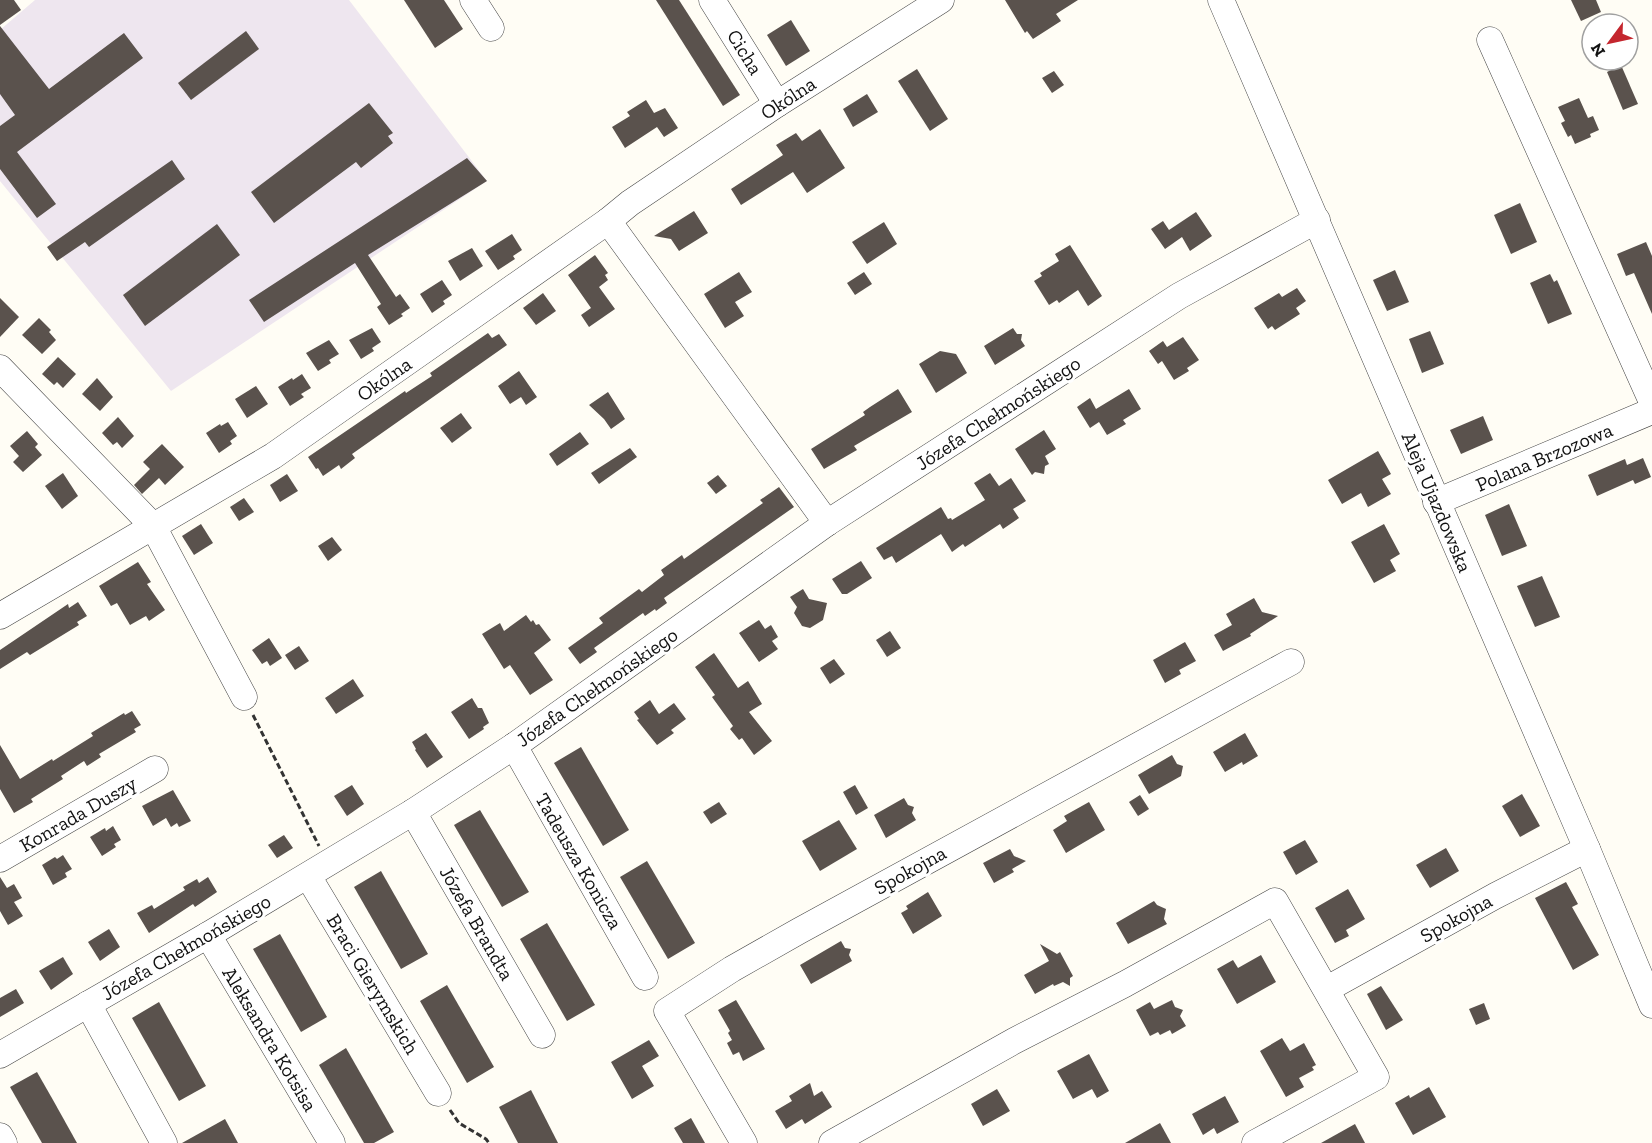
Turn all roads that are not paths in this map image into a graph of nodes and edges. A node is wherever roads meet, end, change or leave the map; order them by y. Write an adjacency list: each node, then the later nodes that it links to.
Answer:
1 (473, 0): 5 (street)
2 (712, 0): 7 (street, Cicha)
3 (941, 0): 7 (street, Okólna)
4 (1221, 0): 8 (street, Aleja Ujazdowska)
5 (491, 28)
6 (1490, 40): 11 (street)
7 (777, 104): 9 (street, Okólna)
8 (1317, 220): 13 (street, Aleja Ujazdowska); 14 (street, Józefa Chełmońskiego)
9 (608, 221): 14 (street); 15 (street, Okólna)
10 (0, 368): 15 (street)
11 (1652, 402)
12 (1652, 411): 13 (street, Polana Brzozowa)
13 (1436, 502): 22 (street, Aleja Ujazdowska)
14 (827, 523): 19 (street, Józefa Chełmońskiego)
15 (153, 526): 16 (street, Okólna); 18 (street)
16 (0, 616)
17 (1291, 662): 37 (street, Spokojna)
18 (244, 697)
19 (514, 746): 21 (street, Józefa Chełmońskiego); 26 (street, Tadeusza Konicza)
20 (155, 769): 23 (street, Konrada Duszy)
21 (413, 812): 24 (street, Józefa Chełmońskiego); 30 (street, Józefa Brandta)
22 (1587, 849): 27 (street, Spokojna); 29 (street, Aleja Ujazdowska)
23 (0, 859)
24 (318, 870): 25 (street, Józefa Chełmońskiego); 32 (street, Braci Gierymskich)
25 (208, 935): 28 (street, Józefa Chełmońskiego); 36 (street, Aleksandra Kotsisa)
26 (645, 977)
27 (1327, 989): 38 (street); 39 (street)
28 (88, 1004): 31 (street, Józefa Chełmońskiego); 35 (street)
29 (1652, 1005)
30 (542, 1035)
31 (0, 1055)
32 (438, 1093)
33 (0, 1136): 34 (street)
34 (4, 1143)
35 (164, 1143)
36 (332, 1143)
37 (744, 1143)
38 (831, 1143)
39 (1256, 1143)

